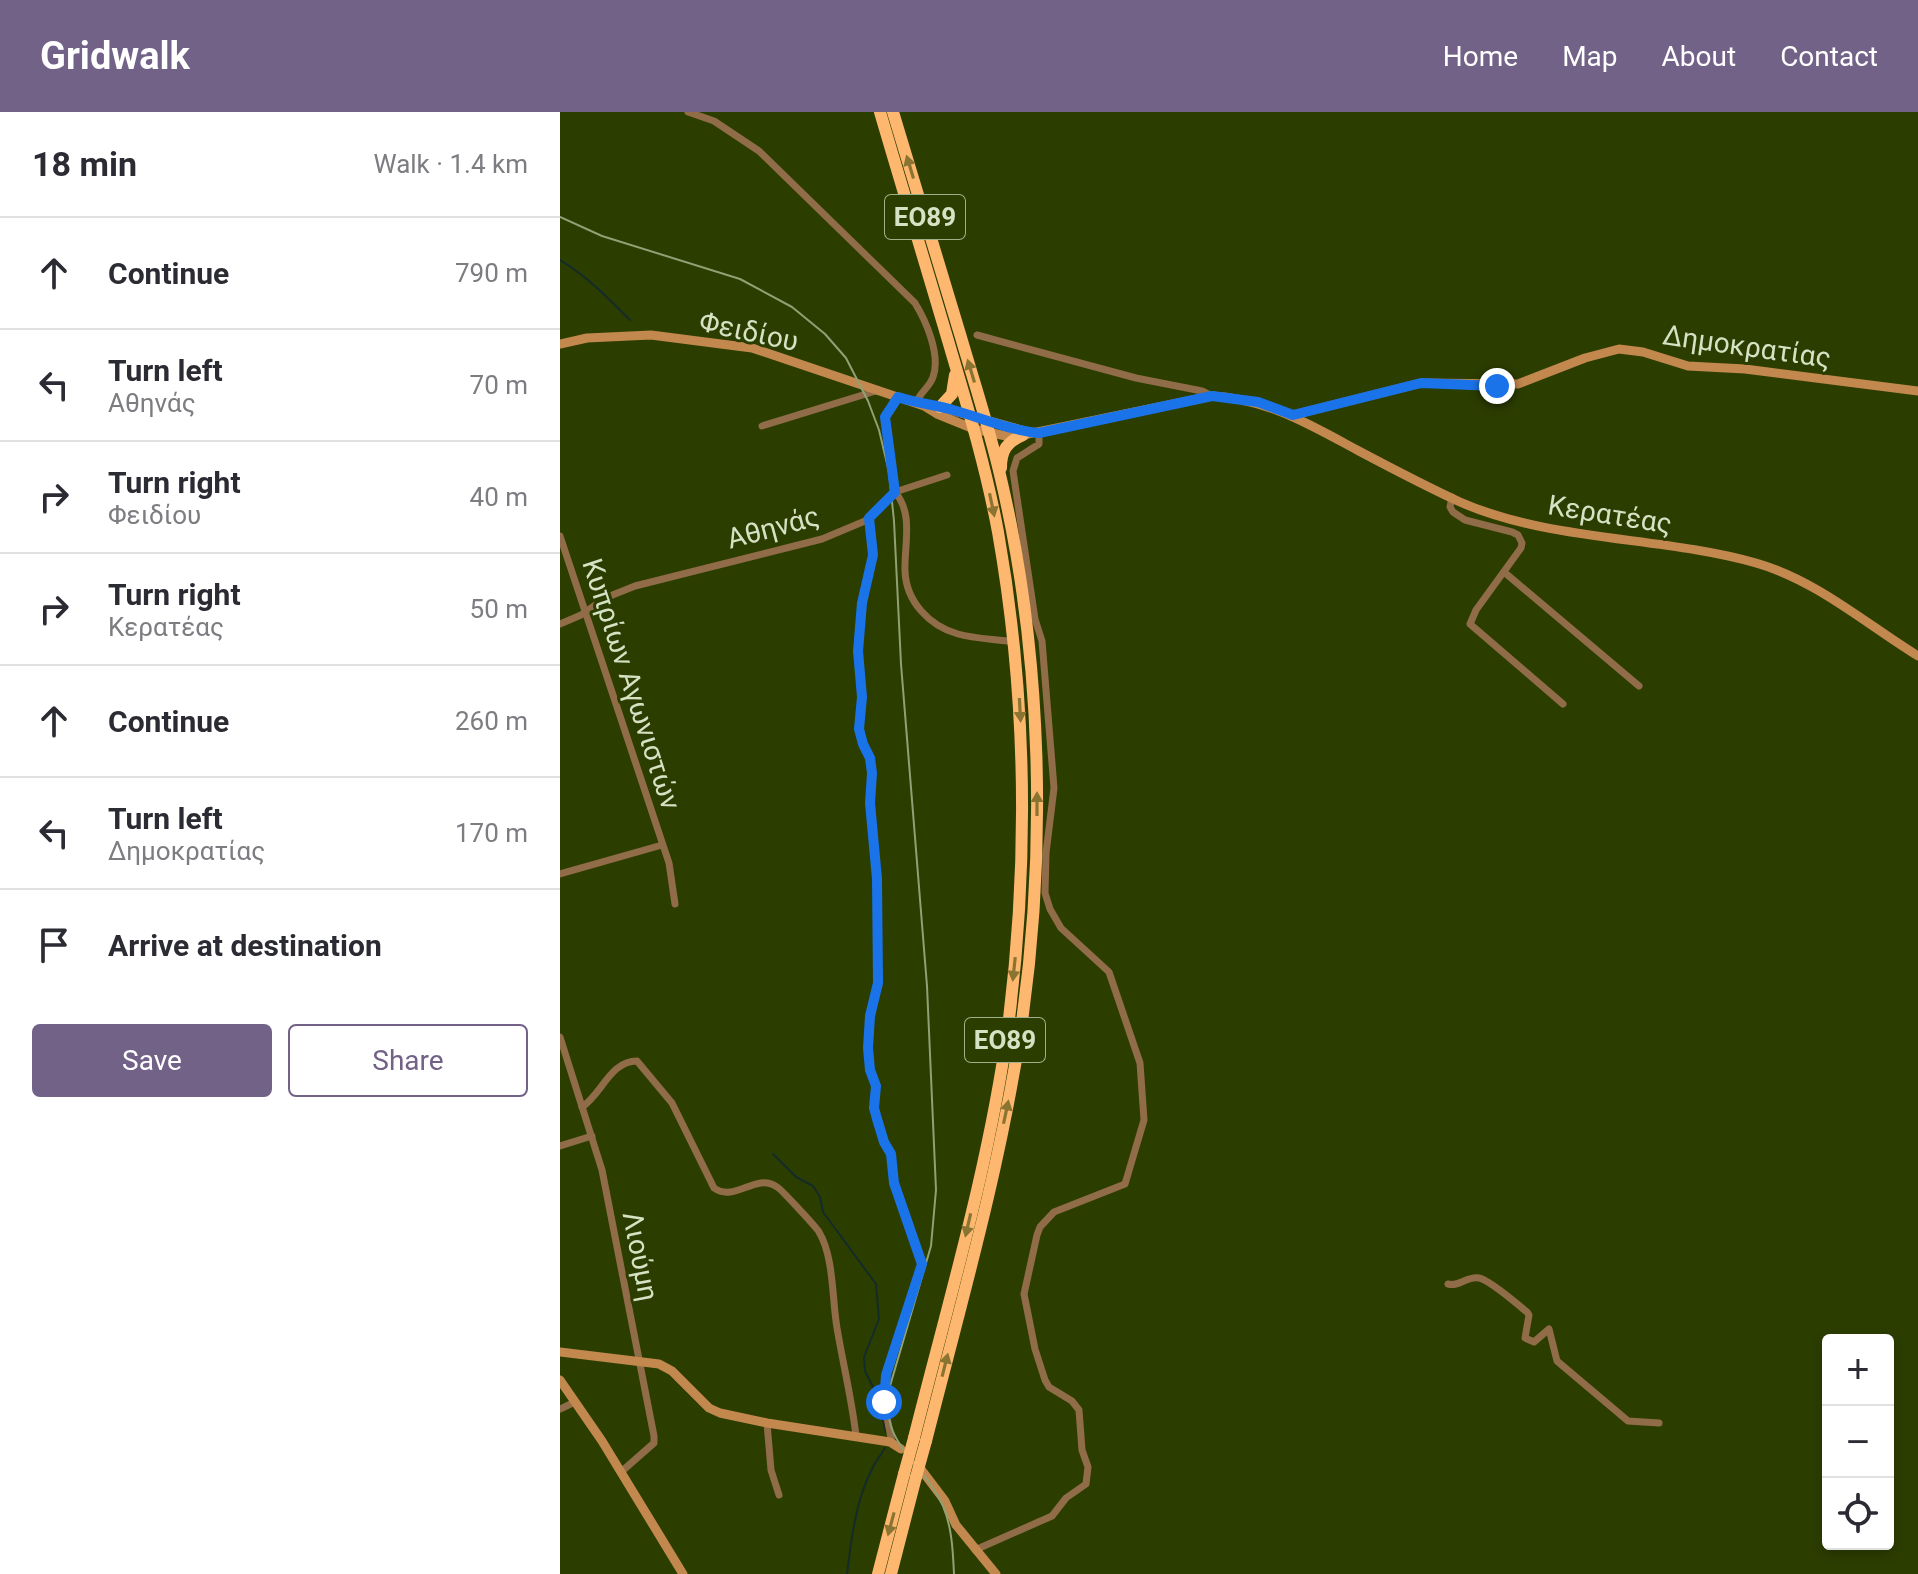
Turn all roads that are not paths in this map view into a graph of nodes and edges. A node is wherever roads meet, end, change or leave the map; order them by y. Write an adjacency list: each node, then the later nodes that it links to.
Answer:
1 (688, 112): 11 (street)
2 (880, 112): 6 (highway, ΕΟ89)
3 (893, 112): 16 (highway, ΕΟ89, one-way to 3)
4 (977, 335): 9 (street)
5 (560, 344): 7 (main road, Φειδίου)
6 (955, 364): 12 (highway); 13 (highway, ΕΟ89)
7 (879, 390): 10 (main road, Φειδίου); 15 (street)
8 (1918, 391): 14 (main road, Δημοκρατίας)
9 (1212, 396): 14 (main road, Κερατέας); 18 (main road, Κερατέας)
10 (898, 397): 11 (main road, Φειδίου); 22 (street)
11 (920, 405): 12 (main road); 17 (main road)
12 (940, 407): 13 (main road)
13 (970, 415): 16 (main road); 17 (highway, ΕΟ89)
14 (1293, 415): 23 (main road, Κερατέας)
15 (762, 426)
16 (987, 426): 17 (main road); 18 (main road); 19 (main road, Κερατέας); 21 (highway, ΕΟ89)
17 (974, 429): 29 (highway, ΕΟ89, one-way to 29)
18 (1039, 433): 19 (main road, Κερατέας); 54 (street)
19 (1023, 435): 21 (highway)
20 (947, 475): 22 (street)
21 (1001, 479): 49 (highway, ΕΟ89, one-way to 21)
22 (895, 492): 24 (street, Αθηνάς); 29 (street)
23 (1452, 497): 26 (street); 30 (main road, Κερατέας)
24 (869, 518): 27 (street, Αθηνάς); 50 (street)
25 (560, 536): 27 (street, Κυπρίων Αγωνιστών)
26 (1504, 572): 31 (street); 32 (street)
27 (585, 612): 28 (street, Αθηνάς); 33 (street, Κυπρίων Αγωνιστών)
28 (560, 624)
29 (1014, 642): 49 (highway, ΕΟ89, one-way to 49)
30 (1918, 656)
31 (1639, 686)
32 (1563, 704)
33 (662, 845): 34 (street); 35 (street, Κυπρίων Αγωνιστών)
34 (560, 874)
35 (675, 904)
36 (560, 1037): 37 (street, Λιούμη)
37 (582, 1107): 38 (street, Λιούμη); 48 (street)
38 (592, 1136): 39 (street); 42 (street, Λιούμη)
39 (560, 1146)
40 (1448, 1284): 47 (street)
41 (560, 1352): 42 (main road)
42 (639, 1361): 46 (main road); 51 (street, Λιούμη)
43 (560, 1380): 44 (main road)
44 (575, 1402): 45 (street); 51 (main road)
45 (560, 1409)
46 (767, 1423): 48 (main road); 53 (street)
47 (1659, 1423)
48 (856, 1436): 50 (main road)
49 (920, 1440): 52 (highway, ΕΟ89, bridge)
50 (896, 1446)
51 (621, 1472): 56 (main road)
52 (914, 1473): 54 (main road); 57 (highway, ΕΟ89, one-way to 57); 58 (highway, ΕΟ89)
53 (779, 1495)
54 (975, 1550): 55 (main road)
55 (984, 1559): 59 (street); 60 (main road)
56 (683, 1574)
57 (878, 1574)
58 (891, 1574)
59 (986, 1574)
60 (996, 1574)

